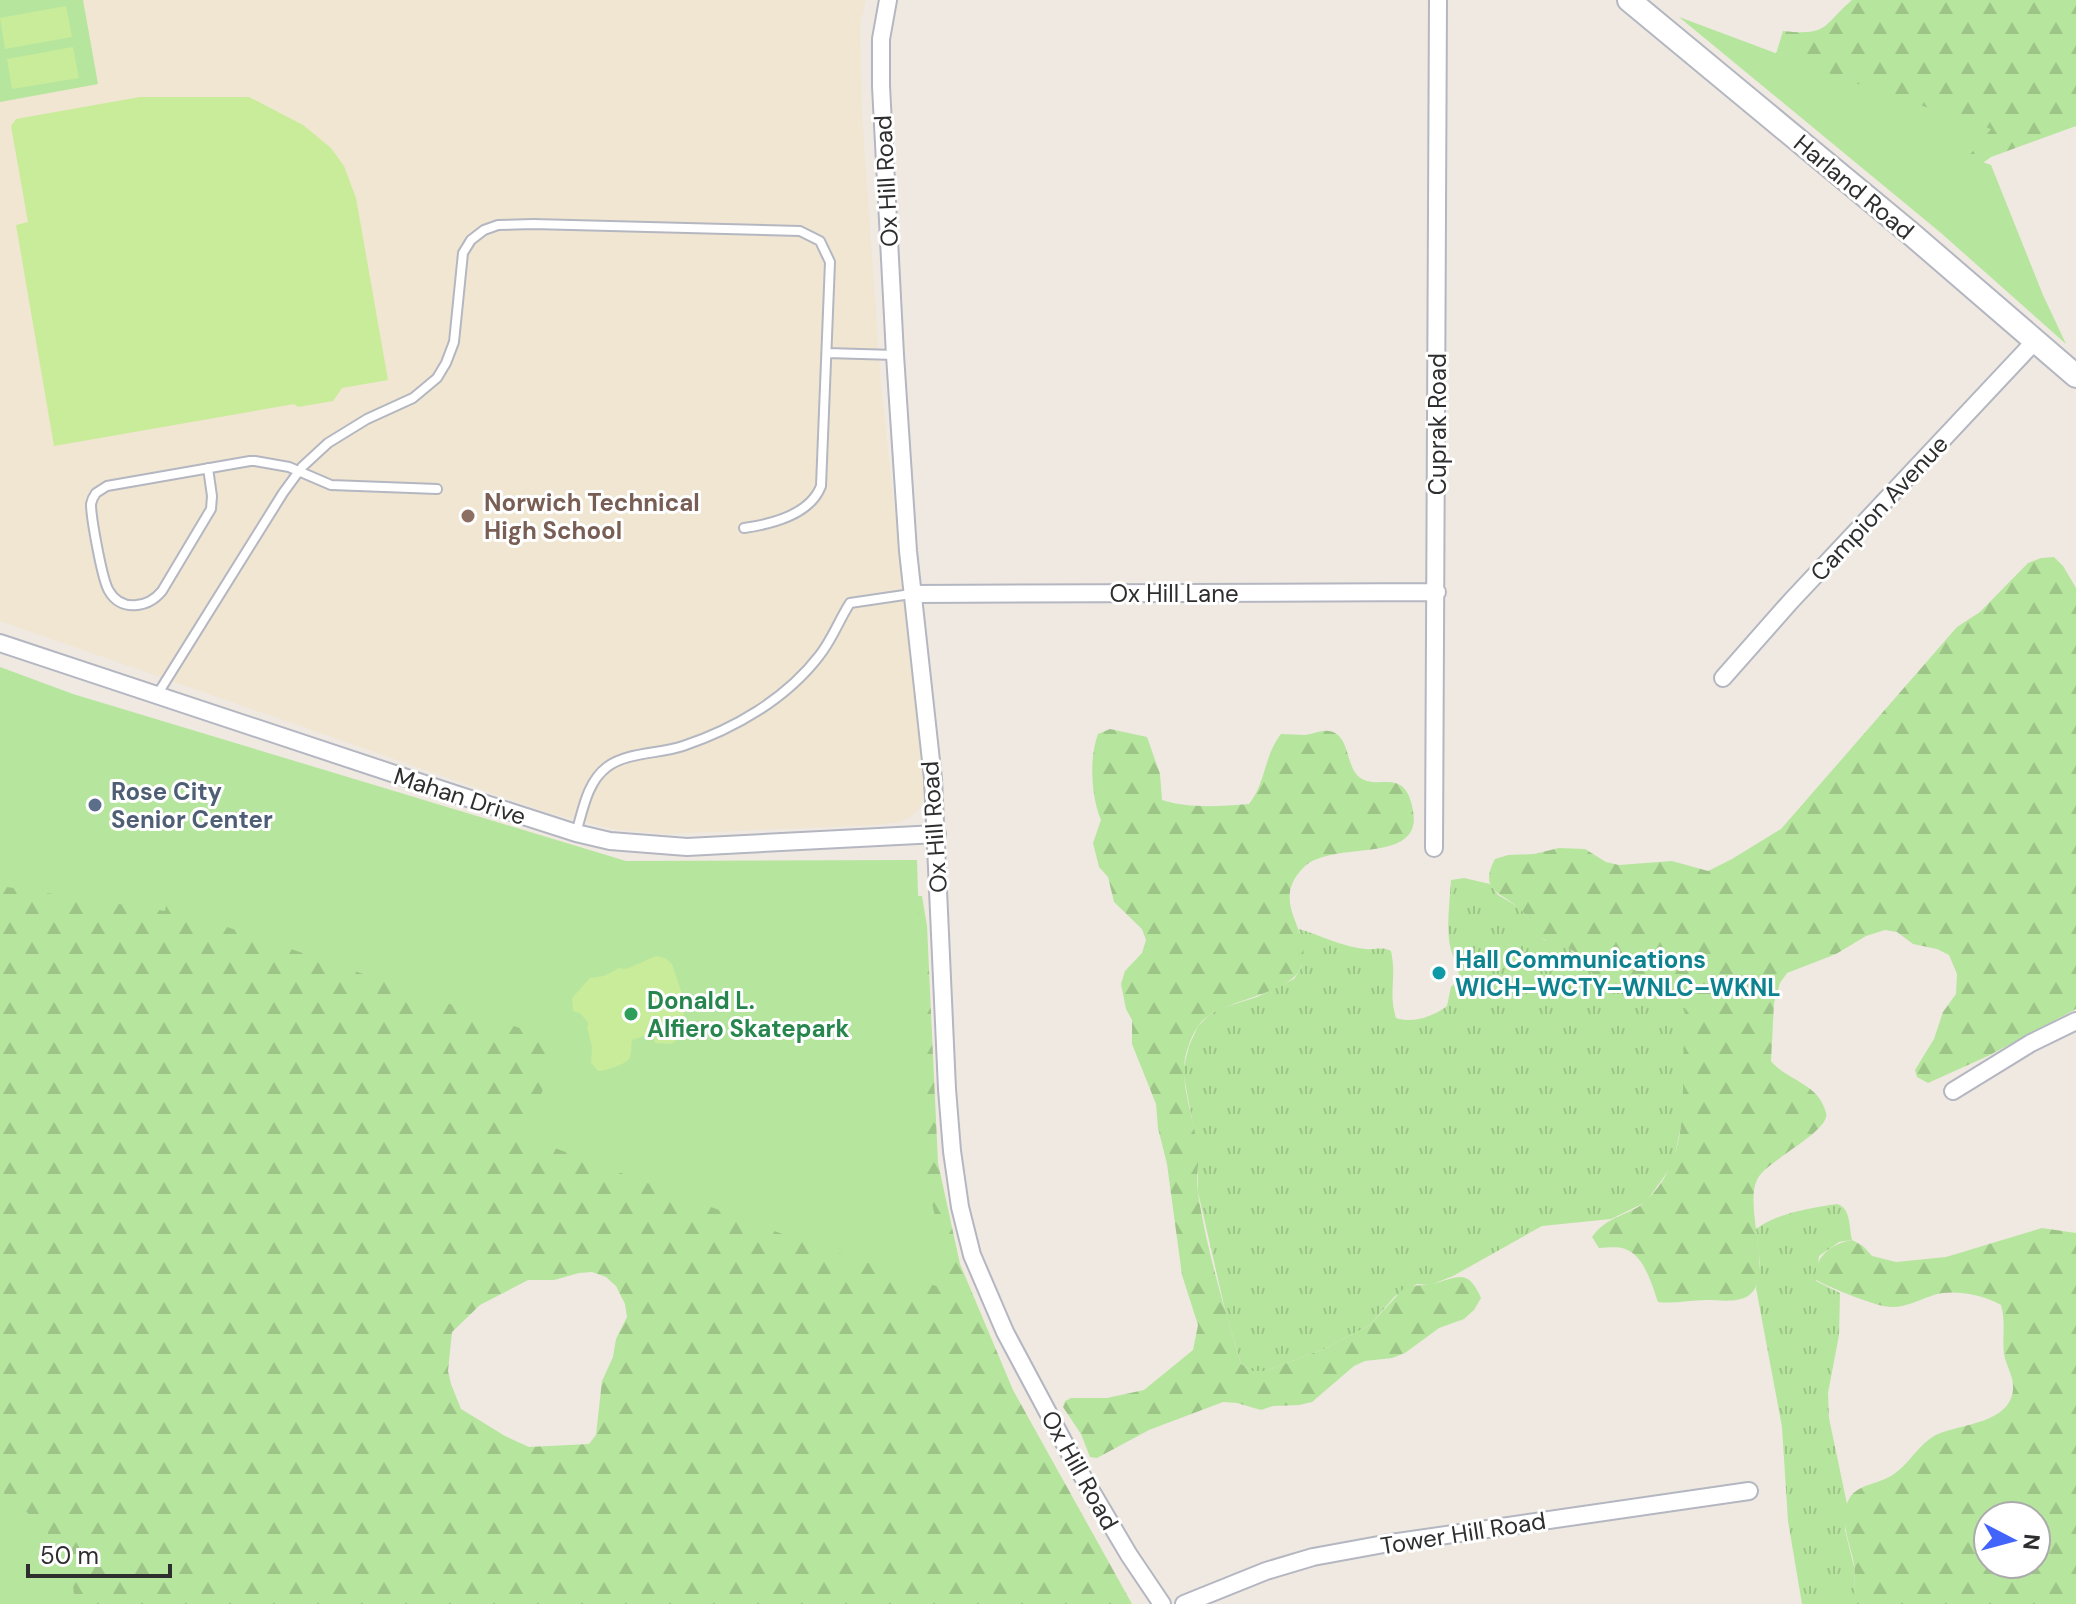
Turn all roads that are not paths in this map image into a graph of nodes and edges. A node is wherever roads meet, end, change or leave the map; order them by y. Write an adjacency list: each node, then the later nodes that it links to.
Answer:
1 (888, 0): 6 (street, Ox Hill Road)
2 (1438, 0): 12 (street, Cuprak Road)
3 (1629, 0): 4 (main road, Harland Road)
4 (2036, 340): 7 (main road, Harland Road); 15 (street, Campion Avenue)
5 (827, 353): 6 (lane); 9 (lane); 11 (lane)
6 (895, 355): 13 (street, Ox Hill Road)
7 (2076, 376)
8 (208, 468): 8 (lane); 9 (lane)
9 (299, 470): 10 (lane); 16 (lane)
10 (437, 489)
11 (744, 528)
12 (1437, 592): 13 (street, Ox Hill Lane); 19 (street, Cuprak Road)
13 (912, 594): 17 (lane); 18 (street, Ox Hill Road)
14 (0, 643): 16 (street, Mahan Drive)
15 (1723, 678)
16 (157, 695): 17 (street, Mahan Drive)
17 (576, 833): 18 (street, Mahan Drive)
18 (937, 834): 23 (street, Ox Hill Road)
19 (1434, 848)
20 (2076, 1021): 21 (street)
21 (1953, 1091)
22 (1749, 1491): 24 (street, Tower Hill Road)
23 (1162, 1604)
24 (1184, 1604)

